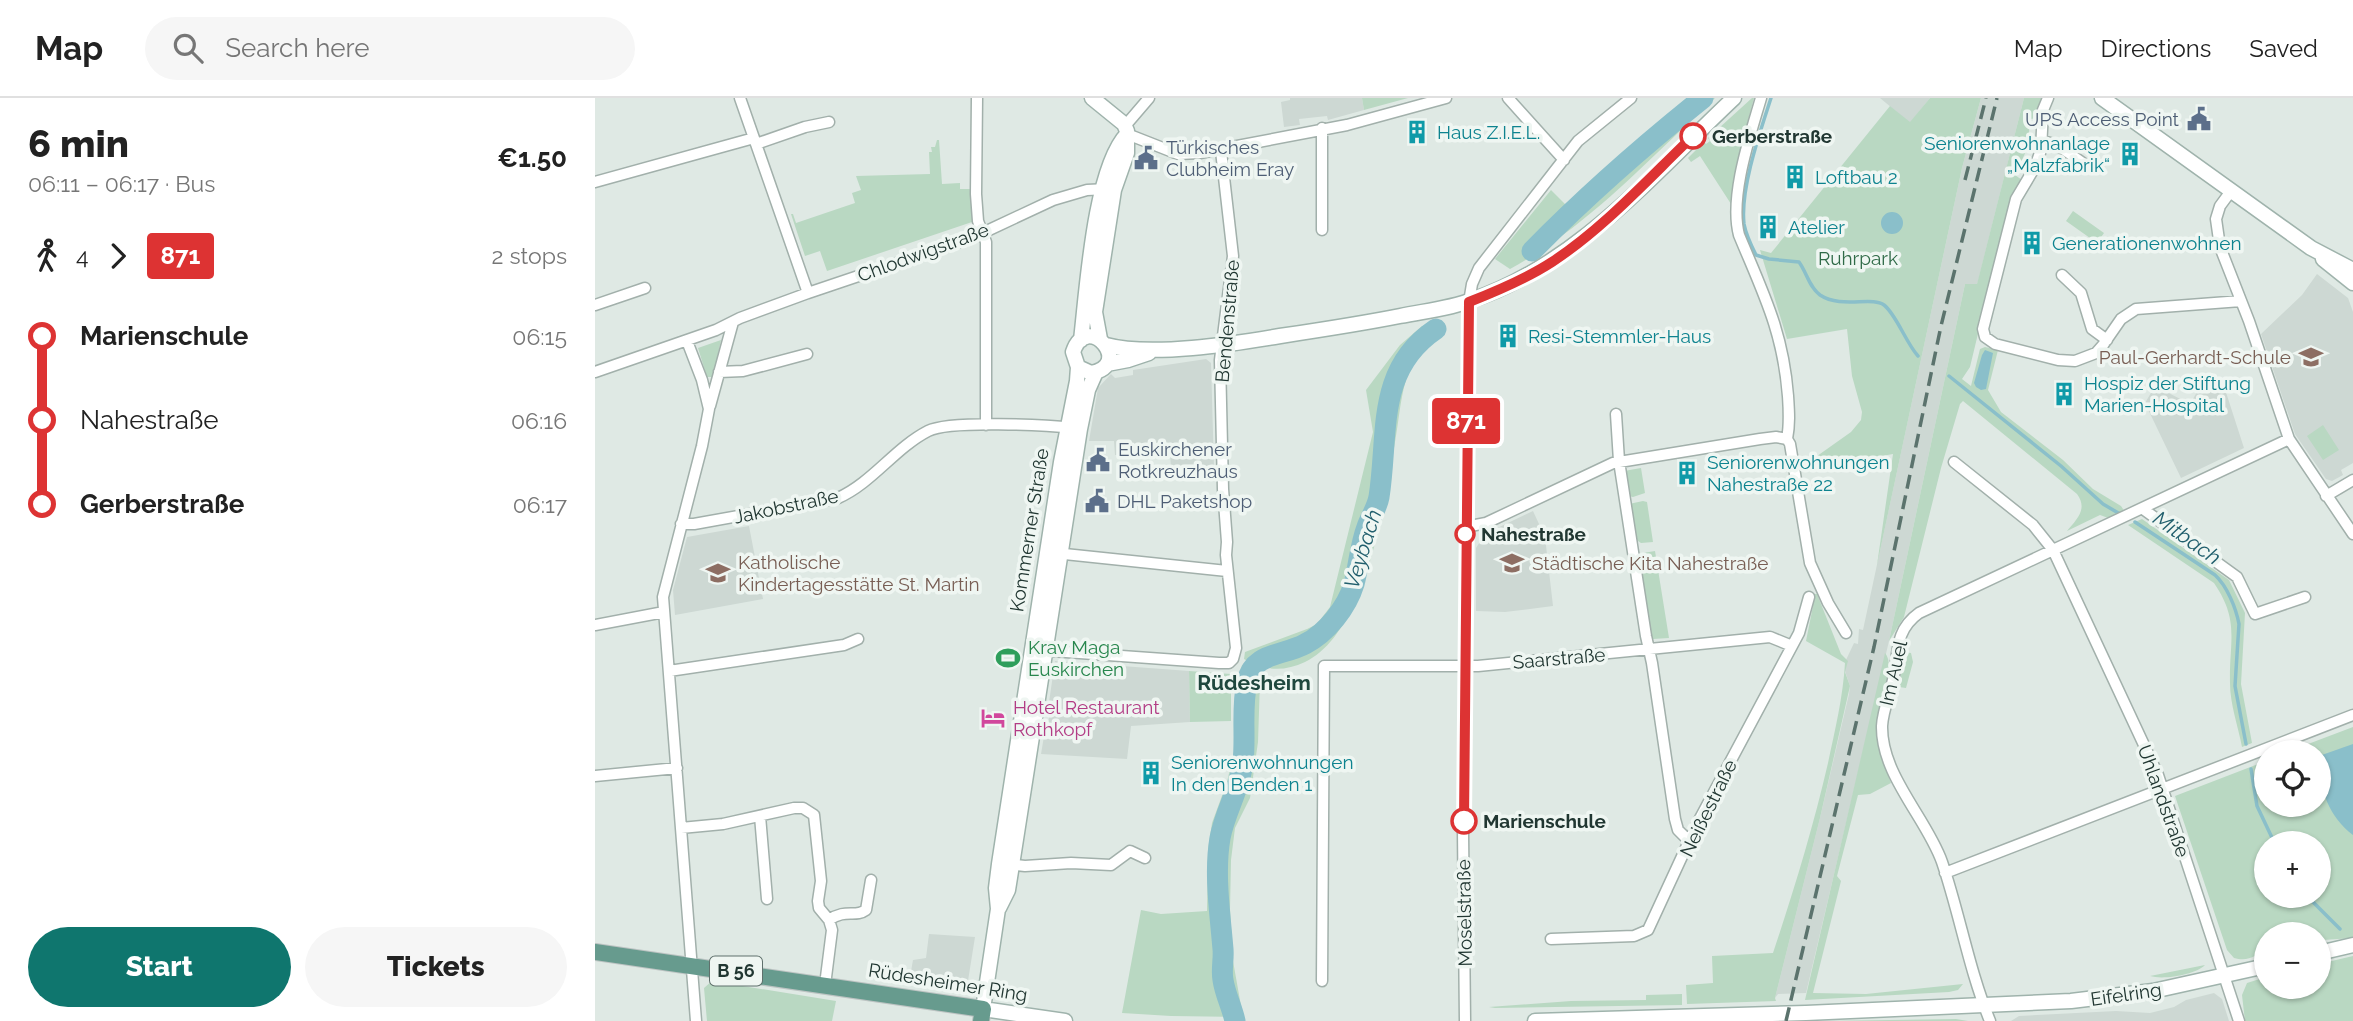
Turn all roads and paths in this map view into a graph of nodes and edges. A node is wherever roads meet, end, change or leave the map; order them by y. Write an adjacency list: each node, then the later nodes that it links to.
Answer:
1 (740, 98): 15 (street)
2 (977, 98): 24 (street)
3 (1092, 98): 14 (street)
4 (1149, 98): 14 (street)
5 (1446, 98): 13 (street)
6 (1509, 98): 18 (street)
7 (1631, 98): 18 (street, Moselstraße)
8 (1734, 98): 32 (street)
9 (1761, 98): 50 (street)
10 (2048, 98): 16 (street)
11 (2102, 98): 22 (street)
12 (829, 122): 15 (street)
13 (1322, 128): 17 (street); 23 (street)
14 (1126, 130): 17 (street); 21 (street)
15 (755, 141): 20 (street); 30 (street)
16 (2043, 141): 19 (street); 36 (street)
17 (1221, 151): 39 (street, Bendenstraße)
18 (1564, 160): 32 (street, Moselstraße)
19 (2083, 163)
20 (595, 182)
21 (1108, 189): 24 (street, Chlodwigstraße); 35 (street); 38 (street)
22 (2231, 191): 25 (street); 31 (street)
23 (1322, 230)
24 (983, 233): 30 (street, Chlodwigstraße); 48 (street)
25 (2318, 253): 26 (street); 28 (street)
26 (2353, 270)
27 (2062, 275): 36 (street)
28 (2353, 283)
29 (645, 288): 33 (street)
30 (808, 293): 34 (street, Chlodwigstraße)
31 (2241, 301): 36 (street); 51 (street)
32 (1469, 302): 39 (street); 58 (street, Moselstraße)
33 (595, 305)
34 (733, 322): 37 (street, Chlodwigstraße); 45 (street)
35 (1081, 340): 38 (street); 42 (street)
36 (2107, 340)
37 (687, 341): 44 (street, Chlodwigstraße); 46 (street)
38 (1103, 342): 40 (street); 43 (street)
39 (1221, 344): 40 (street); 62 (street, Bendenstraße)
40 (1156, 350): 43 (street)
41 (807, 354): 45 (street)
42 (1078, 367): 43 (street); 49 (street, Kommerner Straße)
43 (1101, 368): 49 (street, Kommerner Straße)
44 (595, 372)
45 (719, 372): 46 (street)
46 (709, 409): 57 (street)
47 (1616, 414): 52 (street)
48 (986, 425): 49 (street, Jakobstraße); 57 (street, Jakobstraße)
49 (1073, 428): 61 (street, Kommerner Straße)
50 (1787, 439): 52 (street); 67 (street)
51 (2289, 439): 55 (street); 56 (street, Im Auel)
52 (1619, 461): 58 (street); 71 (street)
53 (1954, 462): 60 (street, Uhlandstraße)
54 (2353, 480): 55 (street)
55 (2326, 496): 59 (street)
56 (2143, 509): 60 (street, Im Auel); 64 (street)
57 (681, 524): 65 (street)
58 (1465, 527): 72 (street, Moselstraße)
59 (2353, 534)
60 (2053, 550): 77 (street, Uhlandstraße); 83 (street, Im Auel)
61 (1053, 552): 62 (street); 70 (street, Kommerner Straße)
62 (1227, 571): 70 (street, Bendenstraße)
63 (1809, 597): 69 (street, Neißestraße)
64 (2305, 597)
65 (664, 612): 66 (street); 73 (street)
66 (595, 625)
67 (1846, 632)
68 (858, 639): 73 (street)
69 (1792, 646): 71 (street, Saarstraße); 80 (street, Neißestraße)
70 (1038, 650): 82 (street, Kommerner Straße)
71 (1649, 650): 72 (street, Saarstraße); 80 (street)
72 (1464, 667): 94 (street, Saarstraße); 100 (street, Moselstraße)
73 (669, 671): 75 (street)
74 (2353, 715): 77 (street)
75 (677, 768): 76 (street); 79 (street)
76 (595, 776)
77 (2162, 789): 83 (street); 93 (street, Uhlandstraße)
78 (760, 816): 79 (street); 85 (street); 86 (street)
79 (681, 828): 91 (street)
80 (1690, 842): 87 (street, Neißestraße)
81 (1145, 858): 82 (street)
82 (1006, 864): 97 (street, Kommerner Straße)
83 (1945, 873): 96 (street, Im Auel)
84 (871, 880): 86 (street)
85 (767, 899)
86 (829, 919): 95 (street)
87 (1551, 939)
88 (2353, 945): 89 (street)
89 (2331, 950)
90 (595, 952): 91 (main road, Rüdesheimer Ring / B 56)
91 (692, 966): 95 (main road, Rüdesheimer Ring / B 56); 98 (street)
92 (2254, 969): 93 (street, Eifelring)
93 (2225, 976): 96 (street, Eifelring); 103 (street, Uhlandstraße)
94 (1322, 981)
95 (825, 985): 97 (main road, Rüdesheimer Ring / B 56)
96 (1983, 1004): 101 (street, Eifelring); 102 (street, Im Auel)
97 (982, 1015): 99 (street, Rüdesheimer Ring)
98 (697, 1021)
99 (1065, 1021)
100 (1465, 1021)
101 (1535, 1021)
102 (1990, 1021)
103 (2239, 1021)

